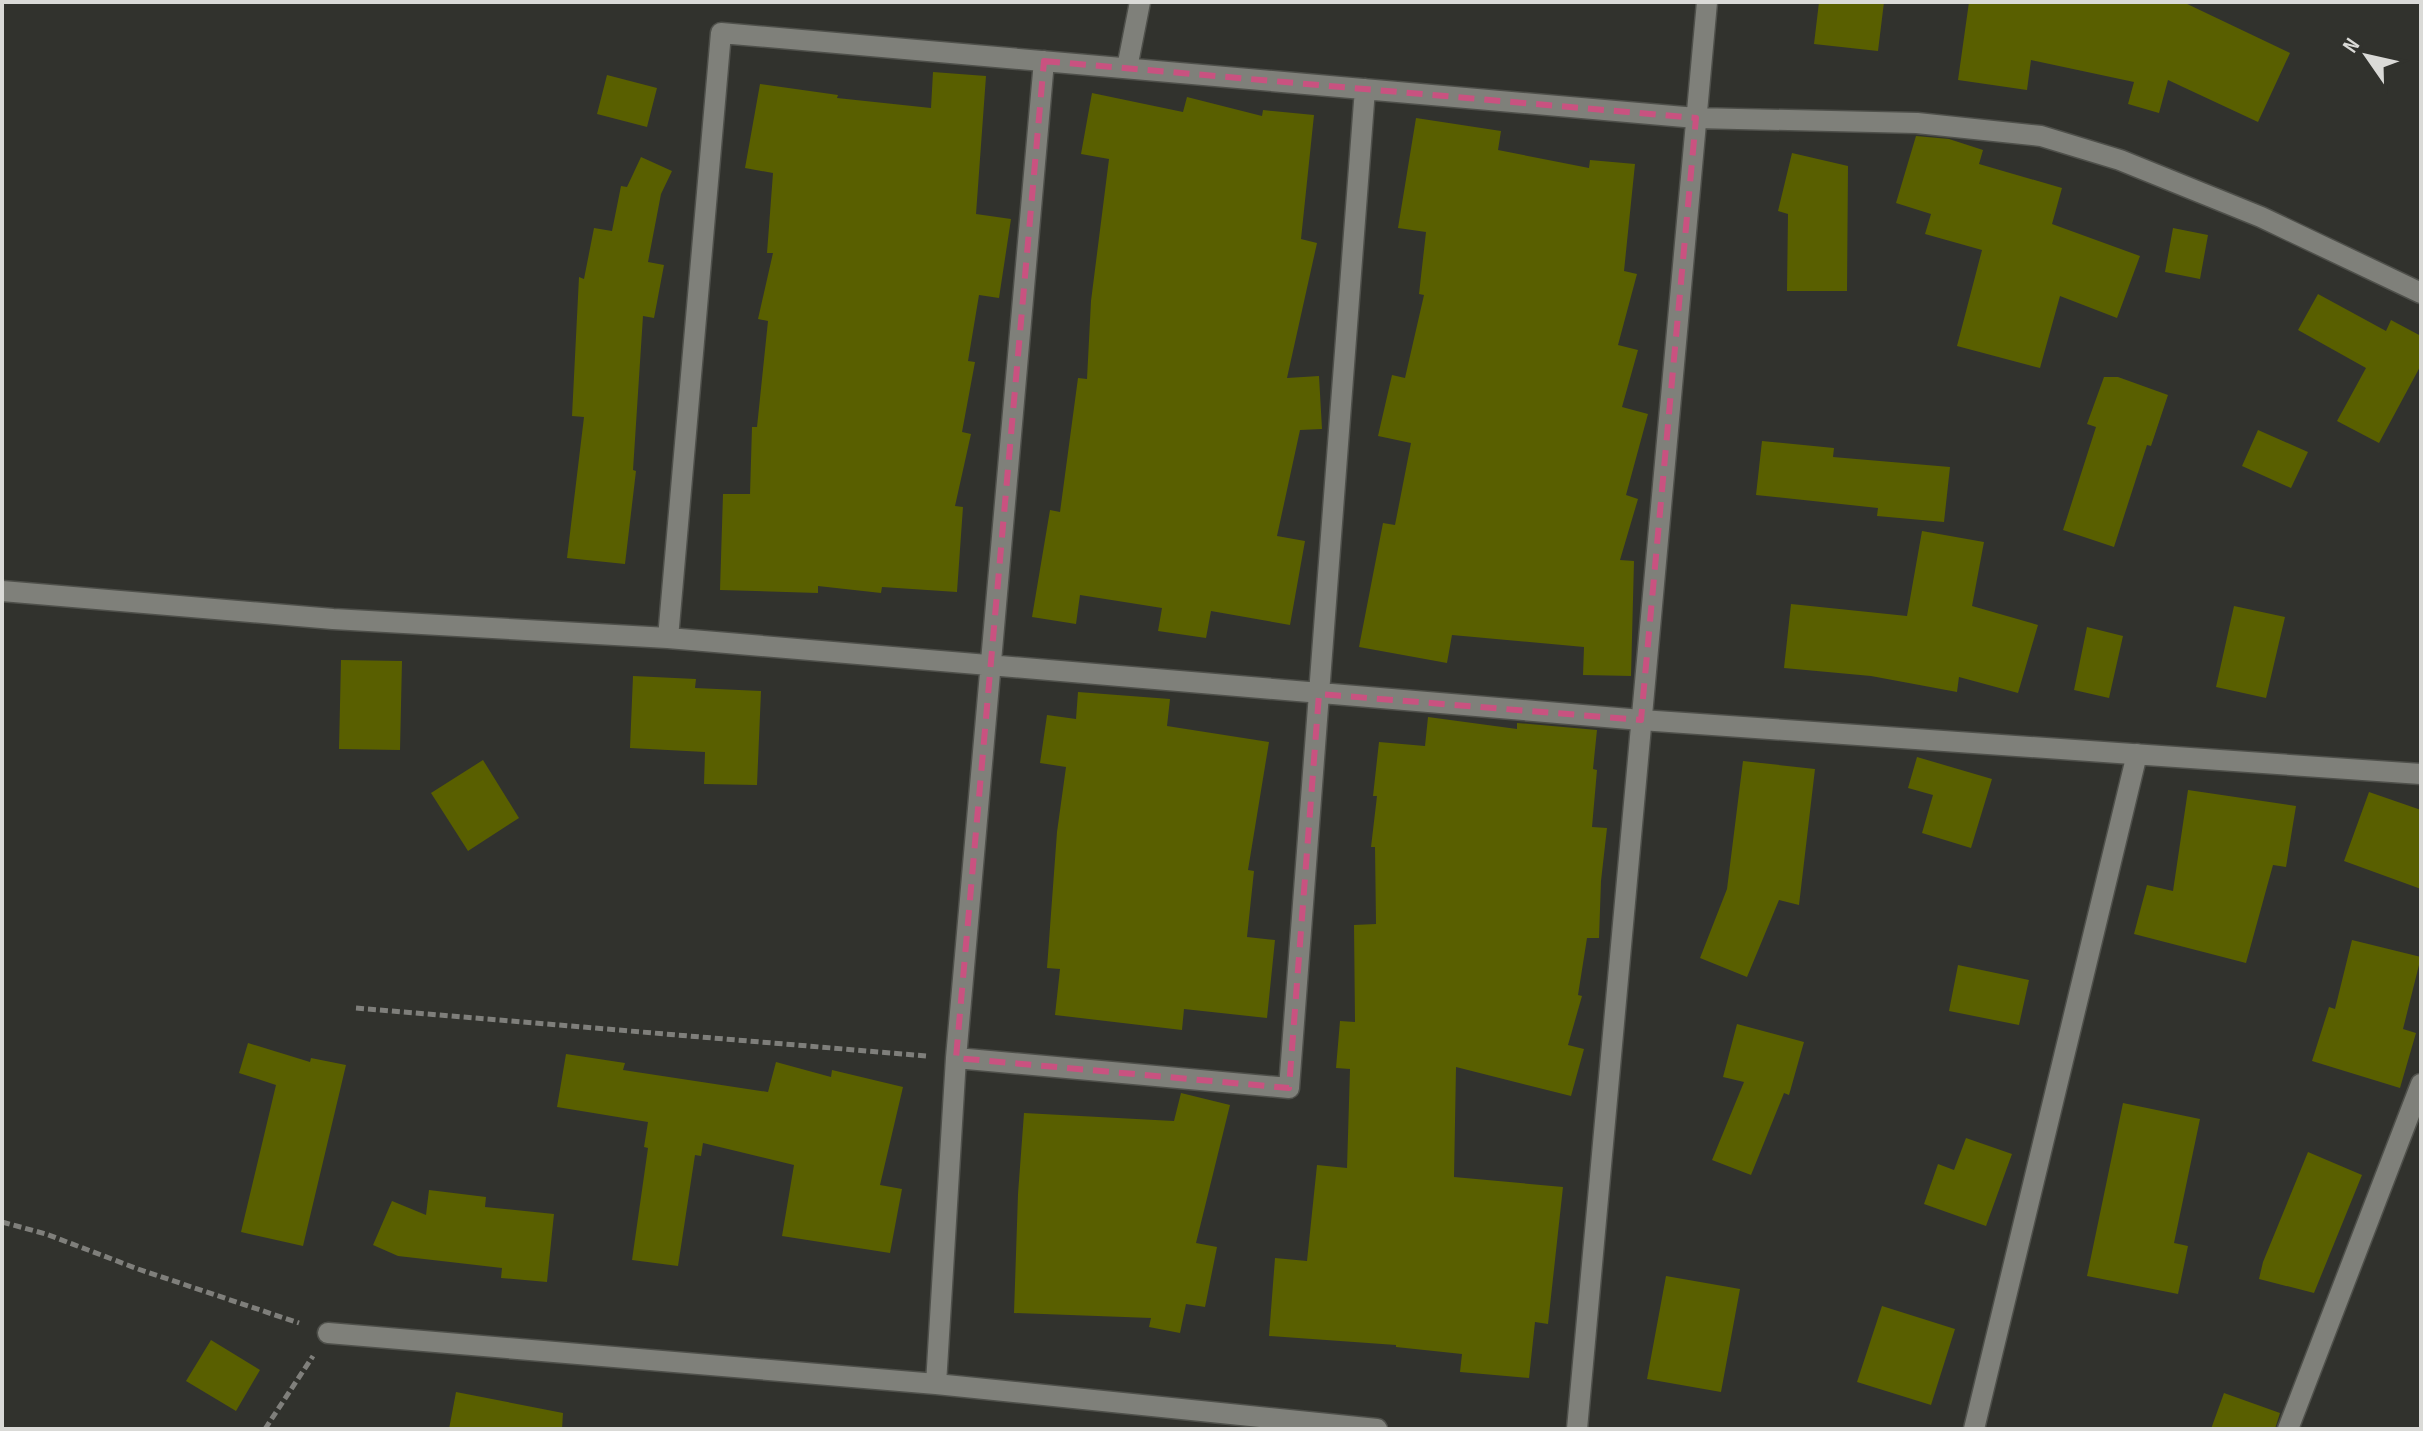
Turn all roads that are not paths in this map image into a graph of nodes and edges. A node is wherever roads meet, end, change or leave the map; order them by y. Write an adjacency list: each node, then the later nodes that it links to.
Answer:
1 (1140, 2): 4 (street)
2 (1707, 2): 6 (street)
3 (1044, 61): 4 (street); 9 (street); 10 (street)
4 (1127, 68): 5 (street)
5 (1365, 89): 6 (street); 11 (street)
6 (1696, 118): 7 (street); 12 (street)
7 (2421, 293)
8 (2, 591): 9 (street)
9 (668, 638): 10 (street)
10 (990, 666): 11 (street); 15 (street)
11 (1319, 694): 12 (street); 15 (street)
12 (1641, 720): 13 (street); 20 (street)
13 (2137, 754): 14 (street); 21 (street)
14 (2421, 774)
15 (956, 1058): 18 (street)
16 (2421, 1084): 22 (street)
17 (328, 1333): 18 (street)
18 (936, 1384): 19 (street)
19 (1377, 1429)
20 (1577, 1429)
21 (1974, 1429)
22 (2288, 1429)

